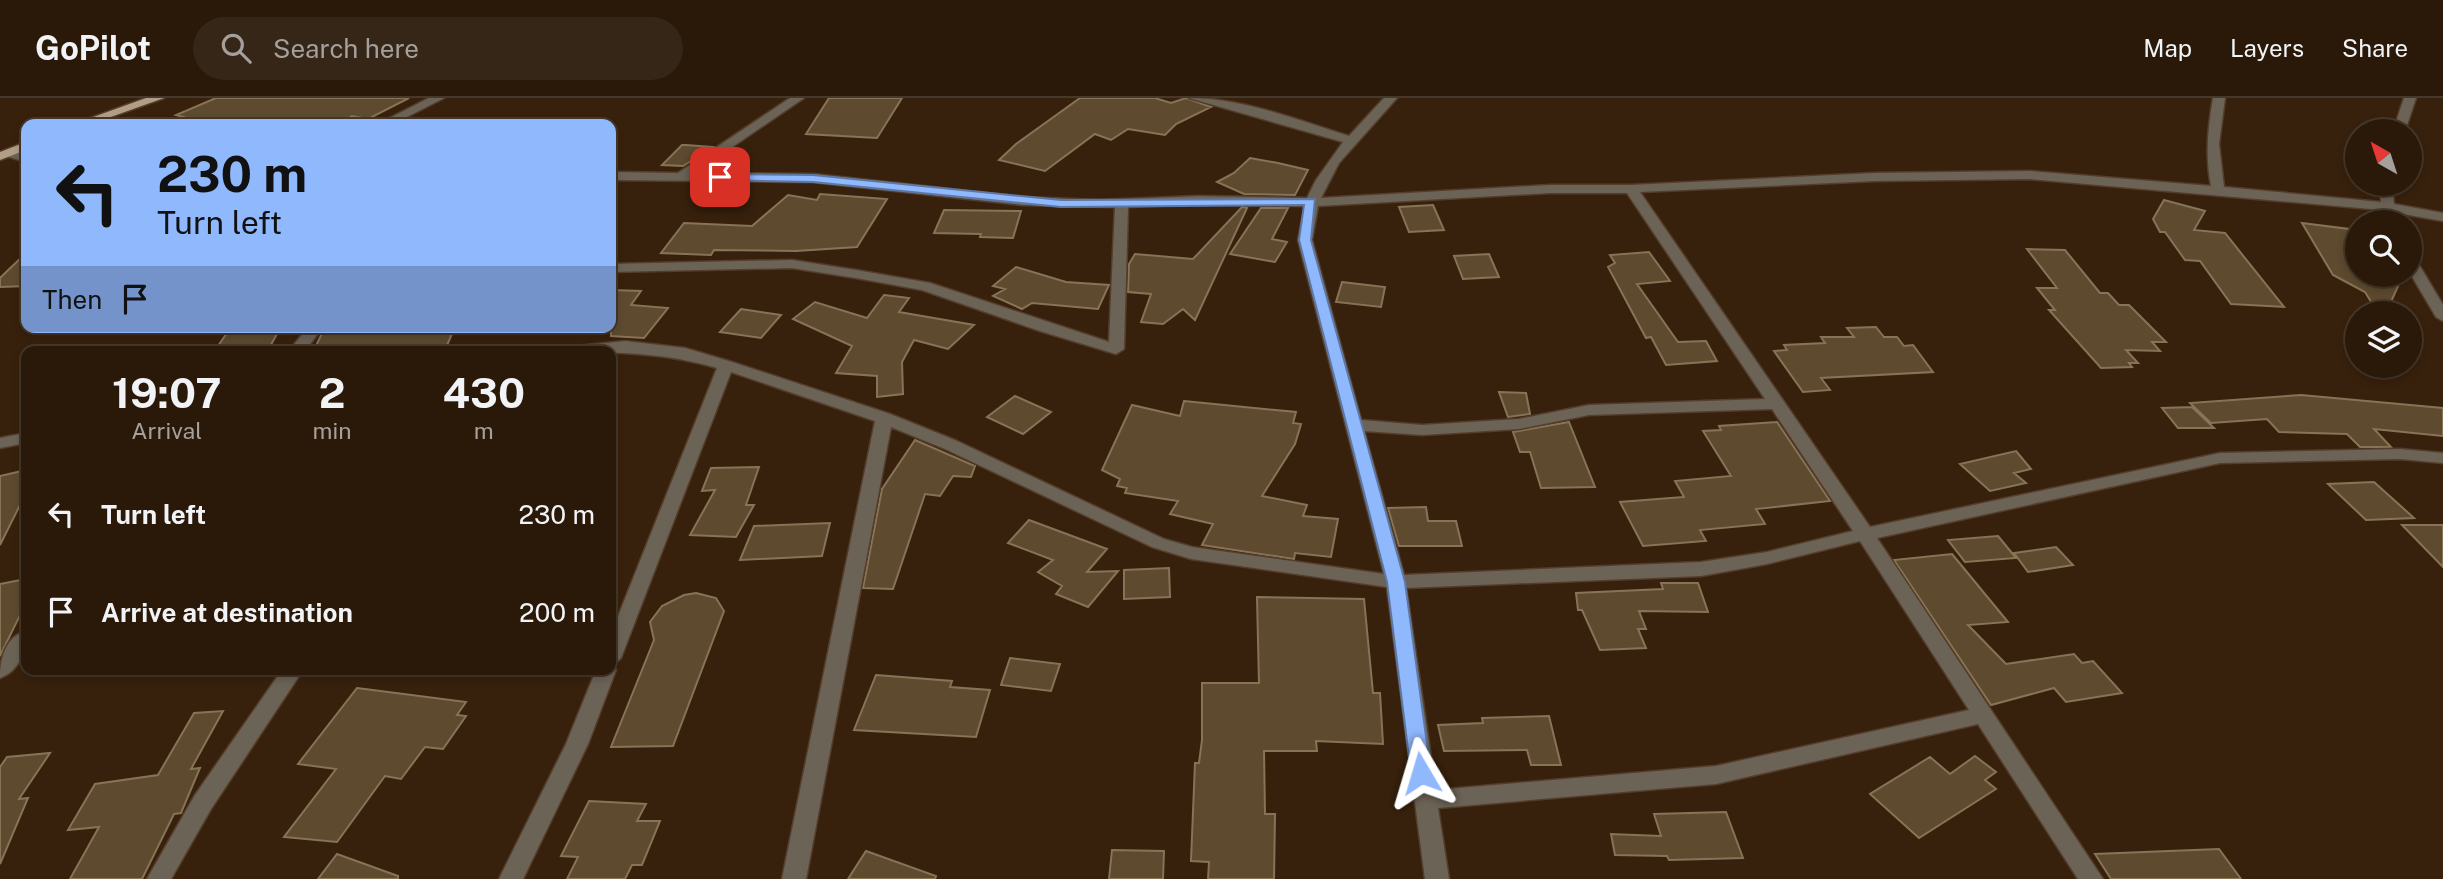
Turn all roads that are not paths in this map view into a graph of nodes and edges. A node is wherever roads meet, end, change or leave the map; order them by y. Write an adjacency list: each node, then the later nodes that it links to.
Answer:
1 (158, 98): 8 (main road)
2 (438, 98): 9 (street)
3 (798, 98): 13 (street)
4 (1195, 98): 11 (street)
5 (1391, 98): 11 (street)
6 (2219, 98): 15 (street)
7 (2410, 98): 10 (street)
8 (95, 119)
9 (394, 119)
10 (2403, 119)
11 (1349, 140): 18 (street)
12 (616, 176): 13 (street)
13 (680, 177): 17 (street)
14 (1631, 188): 15 (street); 18 (street); 27 (street)
15 (2218, 190): 19 (street)
16 (2387, 196): 19 (street)
17 (1122, 202): 18 (street); 22 (street)
18 (1311, 202): 29 (street)
19 (2388, 207): 20 (street); 21 (street)
20 (2389, 210)
21 (2443, 217)
22 (616, 268)
23 (2422, 281): 24 (street)
24 (2443, 317)
25 (616, 347): 26 (street)
26 (726, 365): 28 (street); 36 (street)
27 (1777, 404): 29 (street); 33 (street)
28 (884, 418): 34 (street); 44 (street)
29 (1353, 425): 34 (street)
30 (21, 439): 31 (street)
31 (0, 443)
32 (2443, 458): 33 (street)
33 (1865, 534): 34 (street); 40 (street)
34 (1396, 582): 41 (street)
35 (21, 644): 37 (street)
36 (616, 646)
37 (0, 670)
38 (290, 675): 42 (street)
39 (604, 675): 43 (street)
40 (1983, 715): 41 (street); 46 (street)
41 (1424, 800): 45 (street)
42 (159, 879)
43 (511, 879)
44 (794, 879)
45 (1437, 879)
46 (2091, 879)

